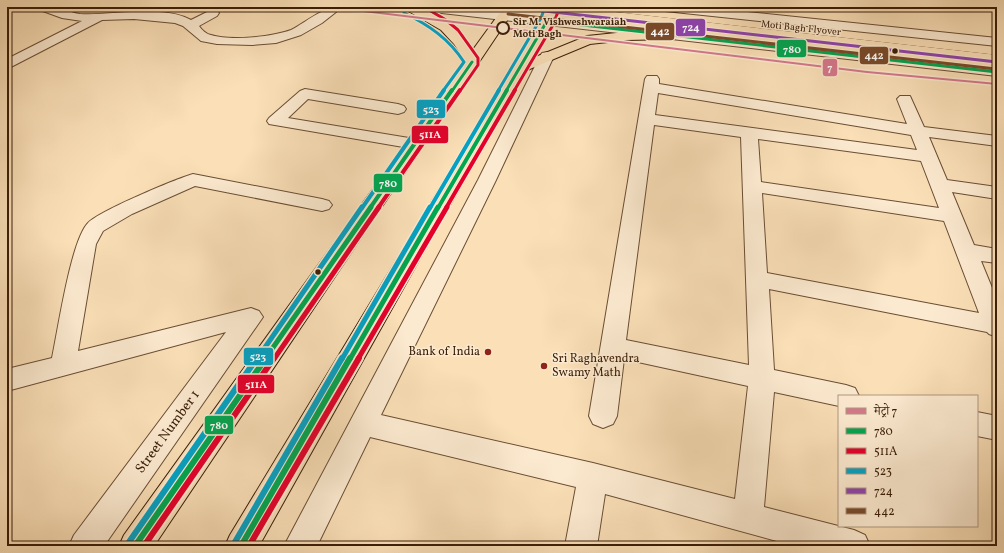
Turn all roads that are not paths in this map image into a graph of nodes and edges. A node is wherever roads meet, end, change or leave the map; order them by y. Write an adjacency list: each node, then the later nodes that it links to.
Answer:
1 (45, 7): 16 (street)
2 (156, 7): 15 (street)
3 (408, 7): 25 (main road)
4 (424, 7): 10 (street)
5 (552, 7): 17 (main road)
6 (604, 7): 23 (main road, Moti Bagh Flyover)
7 (665, 7): 9 (street)
8 (748, 7): 12 (street)
9 (675, 8): 11 (street)
10 (508, 10): 17 (street); 25 (main road); 26 (main road, Moti Bagh Flyover, bridge)
11 (694, 10): 12 (street); 20 (street)
12 (774, 11): 19 (street); 22 (street)
13 (330, 12): 18 (street)
14 (213, 13): 18 (street)
15 (141, 15): 16 (street); 18 (street)
16 (101, 17): 27 (street)
17 (546, 21): 20 (street); 29 (main road)
18 (192, 25)
19 (997, 30)
20 (680, 36): 21 (main road); 28 (street)
21 (607, 37): 24 (main road); 28 (street)
22 (997, 42)
23 (997, 48)
24 (547, 56): 29 (main road); 55 (street)
25 (472, 62): 38 (main road)
26 (997, 62)
27 (7, 65)
28 (891, 65): 30 (street); 31 (street)
29 (518, 69): 63 (main road)
30 (997, 72)
31 (997, 82)
32 (905, 99): 35 (street)
33 (398, 109): 38 (street)
34 (646, 119): 35 (street); 36 (street); 49 (street)
35 (918, 131): 37 (street); 39 (street)
36 (749, 133): 39 (street); 41 (street)
37 (997, 141)
38 (415, 144): 62 (main road)
39 (928, 157): 40 (street)
40 (940, 185): 42 (street); 44 (street)
41 (752, 186): 44 (street); 47 (street)
42 (997, 193)
43 (322, 205): 50 (street)
44 (952, 216): 45 (street)
45 (966, 251): 46 (street); 48 (street)
46 (997, 256)
47 (757, 279): 48 (street); 51 (street)
48 (997, 326)
49 (612, 347): 51 (street); 54 (street)
50 (63, 365): 52 (street); 61 (street, Street Number 1)
51 (762, 378): 53 (street); 59 (street)
52 (7, 380)
53 (841, 395)
54 (603, 416)
55 (364, 423): 58 (street); 64 (street)
56 (978, 424): 57 (street)
57 (997, 428)
58 (592, 477): 59 (street); 65 (street)
59 (748, 519): 60 (street)
60 (786, 537): 66 (street)
61 (85, 546)
62 (135, 546)
63 (242, 546)
64 (300, 546)
65 (581, 546)
66 (854, 546)

